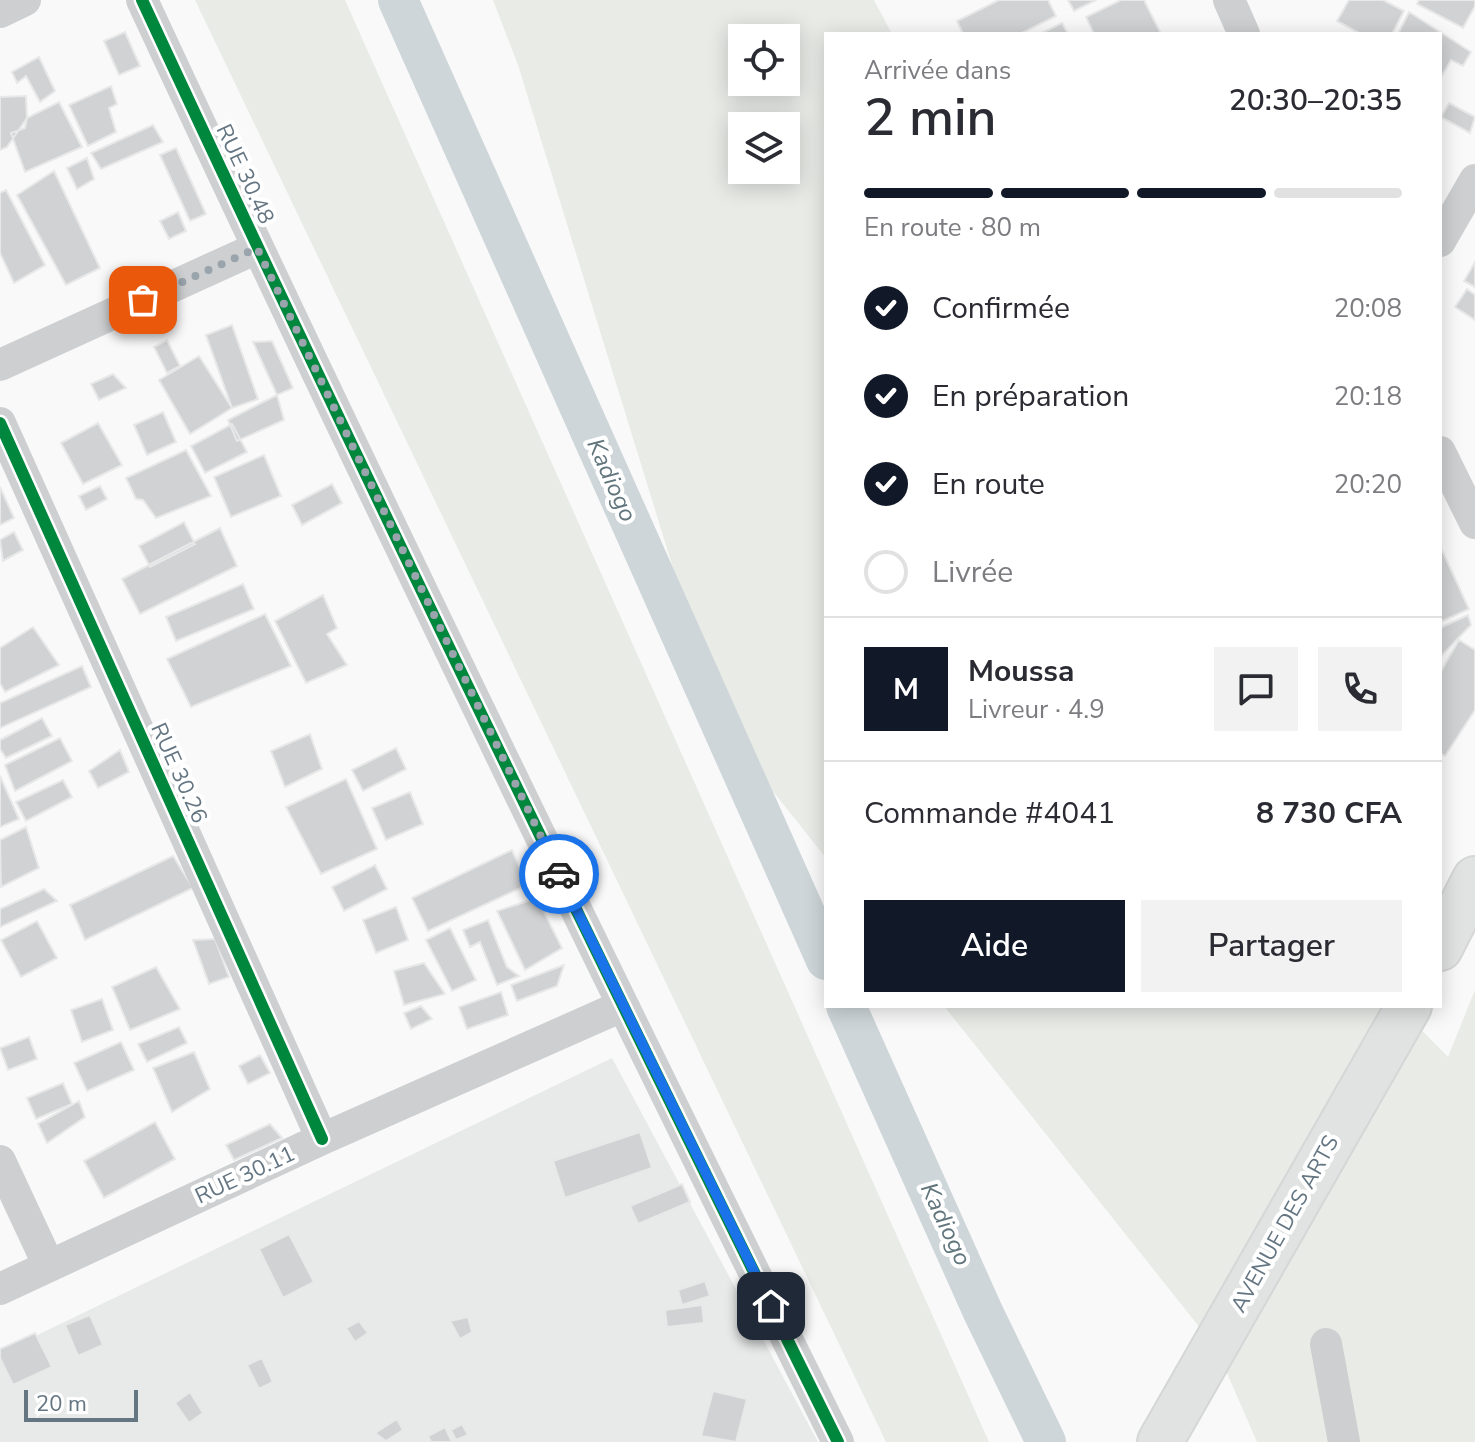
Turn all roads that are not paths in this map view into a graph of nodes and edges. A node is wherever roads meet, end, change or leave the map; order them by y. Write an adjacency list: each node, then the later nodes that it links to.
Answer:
1 (25, 0): 4 (street)
2 (142, 0): 8 (street, RUE 30.48)
3 (1229, 0): 5 (street)
4 (0, 12)
5 (1243, 32)
6 (1475, 180): 7 (street)
7 (1442, 238)
8 (257, 248): 9 (street); 15 (street, RUE 30.48)
9 (0, 365)
10 (0, 423): 17 (street, RUE 30.26)
11 (1442, 456): 12 (street)
12 (1475, 523)
13 (1475, 879): 14 (street)
14 (1442, 944)
15 (622, 1006): 17 (street, RUE 30.11); 22 (street, RUE 30.48)
16 (1408, 1008): 23 (street, AVENUE DES ARTS)
17 (322, 1139): 19 (street, RUE 30.11)
18 (0, 1161): 19 (street)
19 (49, 1266): 20 (street, RUE 30.11)
20 (0, 1289)
21 (1326, 1344): 24 (street)
22 (838, 1442)
23 (1160, 1442)
24 (1344, 1442)

